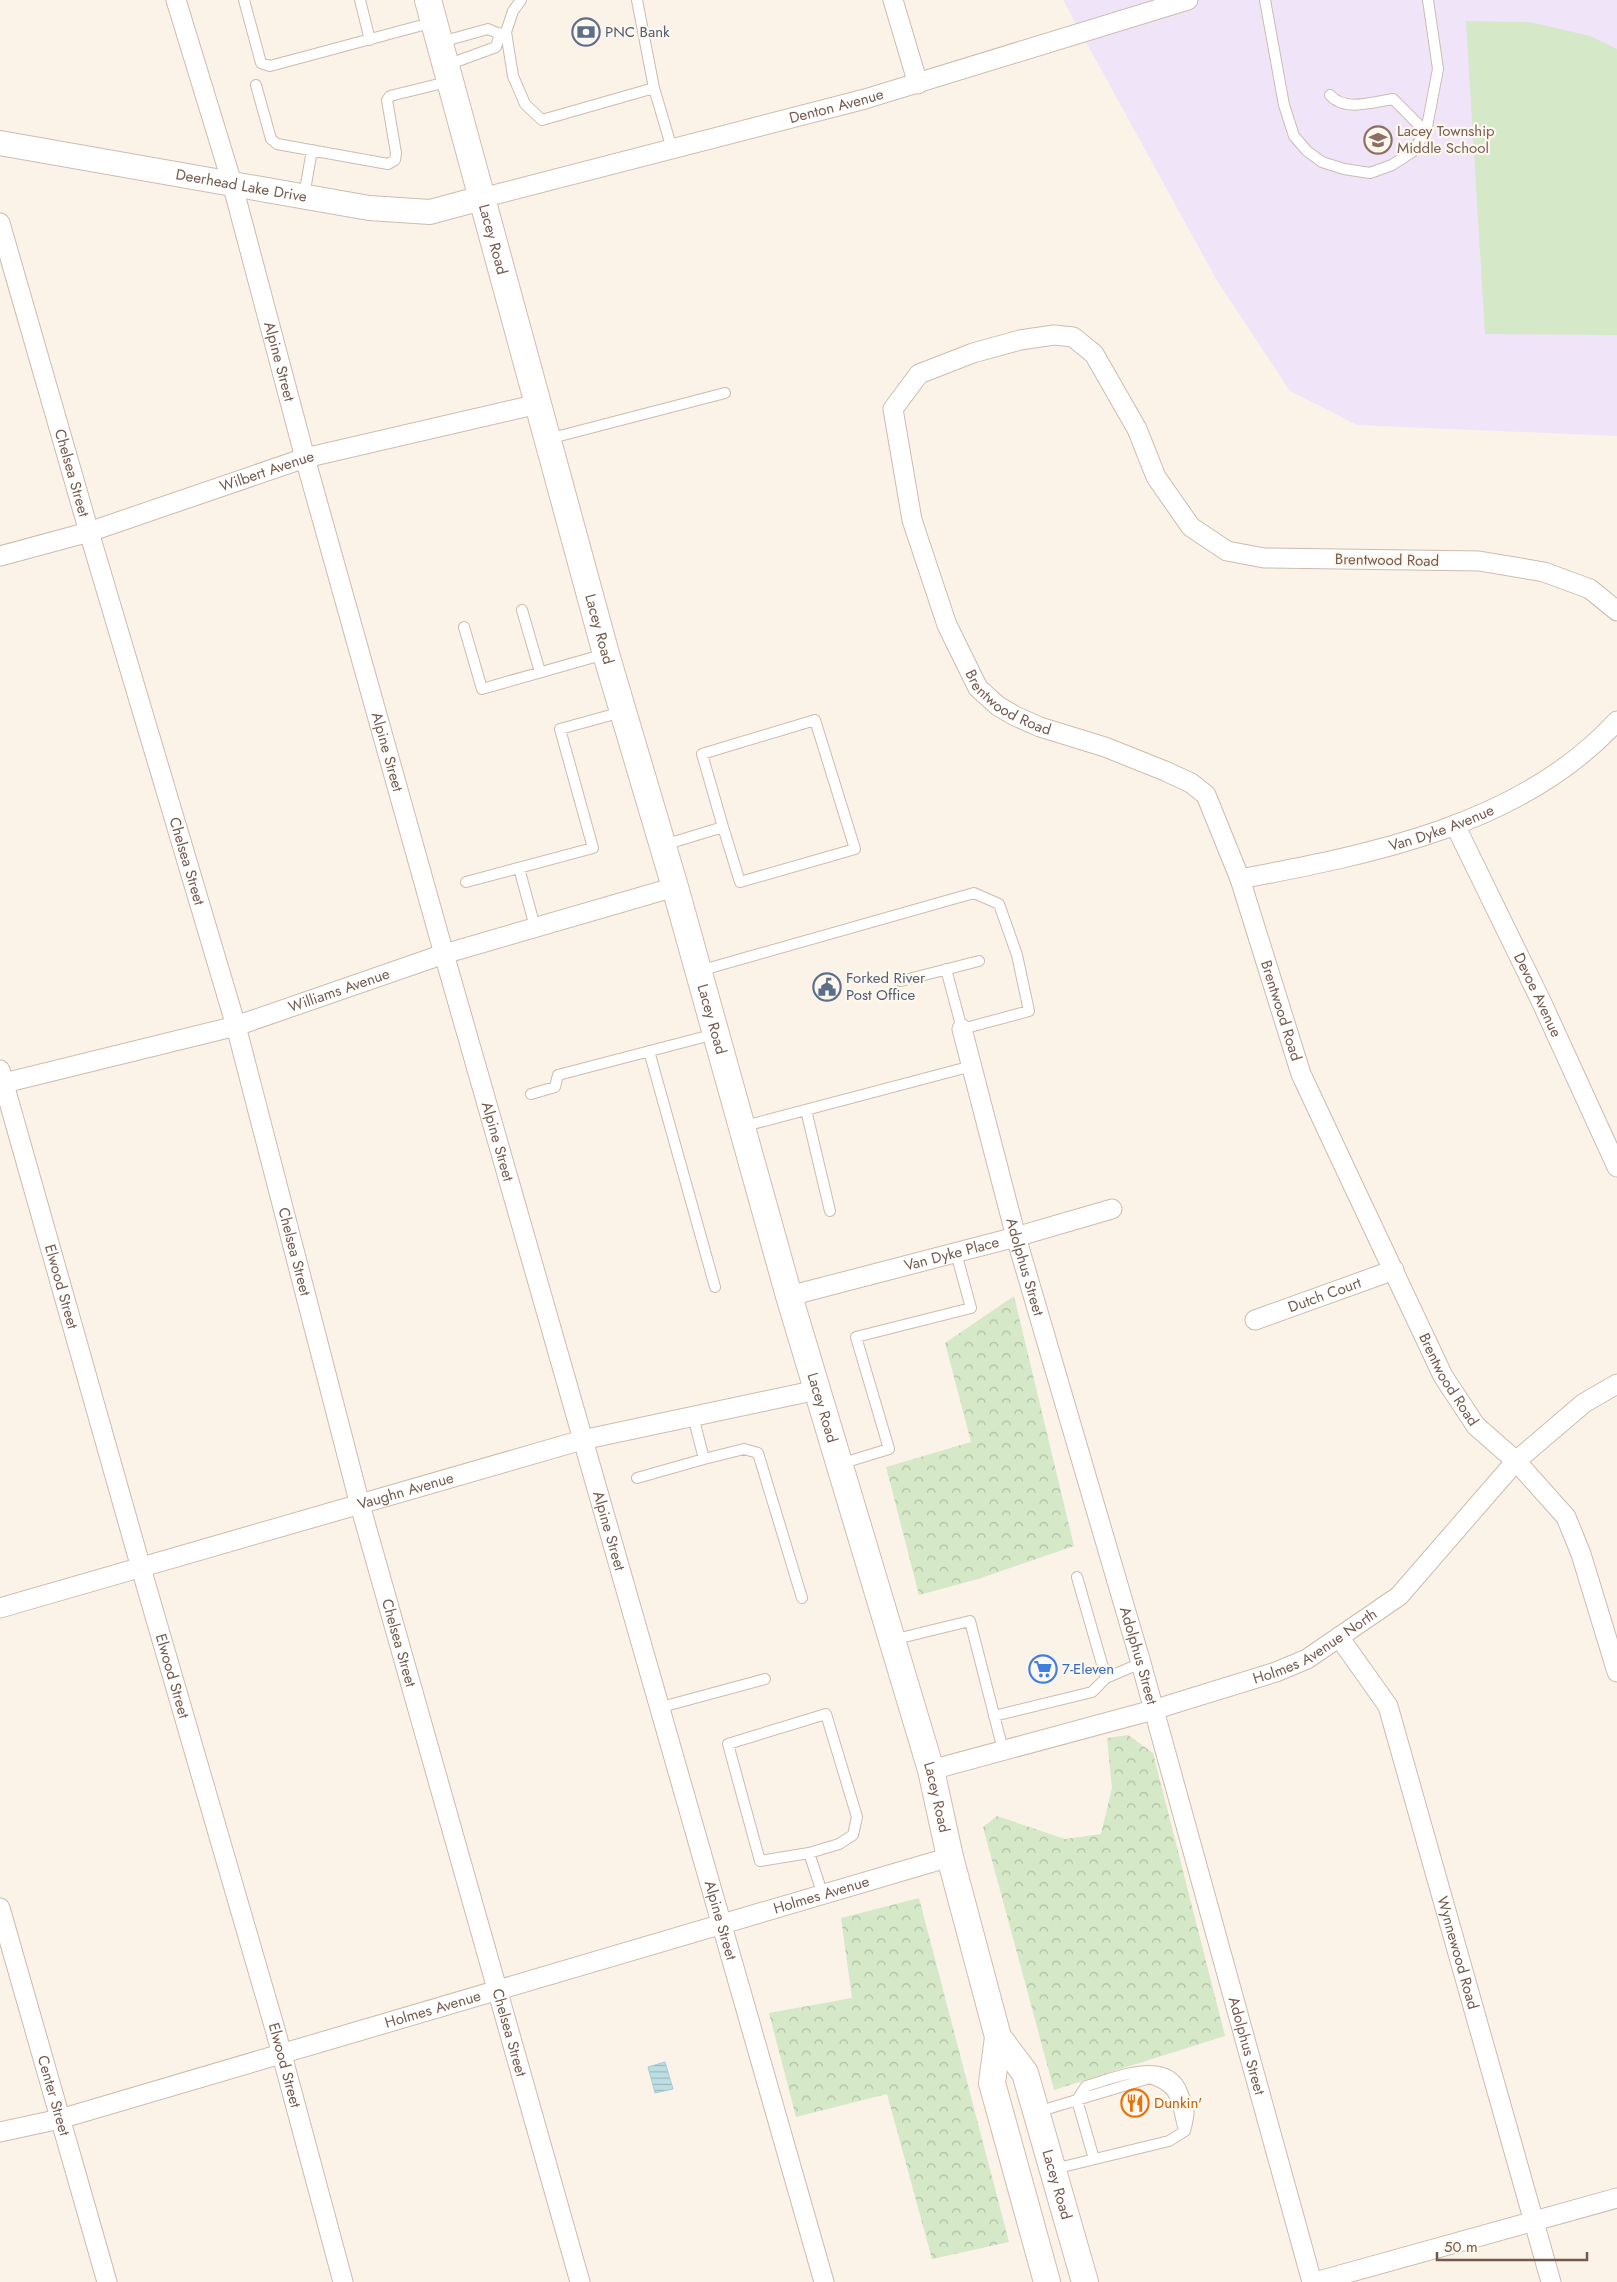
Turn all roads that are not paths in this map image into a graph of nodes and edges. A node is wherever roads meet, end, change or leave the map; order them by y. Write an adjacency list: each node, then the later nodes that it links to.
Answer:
1 (176, 0): 21 (street, Alpine Street)
2 (244, 0): 11 (lane)
3 (360, 0): 11 (lane)
4 (521, 0): 10 (lane)
5 (637, 0): 15 (lane)
6 (893, 0): 13 (street)
7 (1188, 0): 13 (street, Denton Avenue)
8 (1265, 0): 17 (lane)
9 (1428, 0): 17 (lane)
10 (503, 33): 12 (lane); 12 (lane); 15 (lane)
11 (370, 40): 12 (lane)
12 (441, 42): 20 (lane); 23 (main road, Lacey Road)
13 (918, 84): 19 (street, Denton Avenue)
14 (256, 86): 20 (lane)
15 (654, 88): 19 (lane)
16 (1330, 96): 17 (lane)
17 (1426, 132)
18 (0, 143): 21 (street, Deerhead Lake Drive)
19 (672, 148): 23 (street, Denton Avenue)
20 (312, 150): 22 (lane)
21 (232, 184): 22 (street, Deerhead Lake Drive); 28 (street, Alpine Street)
22 (304, 196): 23 (street, Deerhead Lake Drive)
23 (482, 198): 26 (main road, Lacey Road)
24 (0, 223): 29 (street, Chelsea Street)
25 (725, 393): 27 (lane)
26 (538, 404): 27 (main road, Lacey Road); 28 (street, Wilbert Avenue)
27 (547, 440): 34 (main road, Lacey Road)
28 (305, 458): 29 (street, Wilbert Avenue); 46 (street, Alpine Street)
29 (89, 532): 30 (street, Wilbert Avenue); 51 (street, Chelsea Street)
30 (0, 556)
31 (522, 610): 35 (lane)
32 (1617, 611): 42 (street, Brentwood Road)
33 (464, 627): 35 (lane)
34 (606, 654): 35 (lane); 36 (main road, Lacey Road)
35 (540, 672)
36 (623, 712): 40 (main road, Lacey Road); 41 (lane)
37 (1617, 721): 38 (street, Van Dyke Avenue)
38 (1455, 825): 42 (street, Van Dyke Avenue); 60 (street, Devoe Avenue)
39 (723, 827): 39 (lane); 40 (lane)
40 (663, 845): 44 (main road, Lacey Road)
41 (519, 868): 43 (lane); 45 (lane)
42 (1240, 879): 65 (street, Brentwood Road)
43 (466, 882)
44 (675, 887): 45 (street, Williams Avenue); 49 (main road, Lacey Road)
45 (535, 927): 46 (street, Williams Avenue)
46 (444, 954): 51 (street, Williams Avenue); 72 (street, Alpine Street)
47 (979, 961): 48 (lane)
48 (946, 969): 50 (lane); 52 (lane)
49 (698, 972): 52 (lane); 53 (main road, Lacey Road)
50 (901, 982)
51 (236, 1026): 56 (street, Williams Avenue); 77 (street, Chelsea Street)
52 (962, 1029): 55 (street, Adolphus Street)
53 (715, 1034): 54 (lane); 59 (main road, Lacey Road)
54 (649, 1051): 57 (lane); 66 (lane)
55 (972, 1066): 58 (lane); 63 (street, Adolphus Street)
56 (1, 1079): 78 (street, Elwood Street)
57 (531, 1094)
58 (806, 1110): 59 (lane); 62 (lane)
59 (742, 1127): 67 (main road, Lacey Road)
60 (1617, 1166)
61 (1112, 1209): 63 (street, Van Dyke Place)
62 (830, 1211)
63 (1016, 1237): 64 (street, Van Dyke Place); 84 (street, Adolphus Street)
64 (956, 1253): 67 (street, Van Dyke Place); 75 (lane)
65 (1394, 1270): 68 (street, Dutch Court); 74 (street, Brentwood Road)
66 (715, 1287)
67 (789, 1296): 70 (main road, Lacey Road)
68 (1254, 1320)
69 (1617, 1384): 74 (street, Holmes Avenue North)
70 (817, 1390): 71 (street, Vaughn Avenue); 75 (main road, Lacey Road)
71 (693, 1416): 72 (street, Vaughn Avenue); 73 (lane)
72 (582, 1440): 77 (street, Vaughn Avenue); 88 (street, Alpine Street)
73 (704, 1459): 76 (lane); 80 (lane)
74 (1516, 1460): 82 (street, Holmes Avenue North); 85 (street, Brentwood Road)
75 (839, 1464): 83 (main road, Lacey Road)
76 (636, 1478)
77 (360, 1505): 78 (street, Vaughn Avenue); 98 (street, Chelsea Street)
78 (141, 1568): 81 (street, Vaughn Avenue); 100 (street, Elwood Street)
79 (1077, 1577): 86 (lane)
80 (802, 1598)
81 (0, 1608)
82 (1339, 1637): 89 (street, Holmes Avenue North); 108 (street, Wynnewood Road)
83 (891, 1640): 90 (lane); 92 (main road, Lacey Road)
84 (1141, 1663): 86 (lane); 89 (street, Adolphus Street)
85 (1617, 1672)
86 (1106, 1678): 90 (lane)
87 (765, 1679): 88 (lane)
88 (658, 1708): 97 (street, Alpine Street)
89 (1153, 1710): 91 (street, Holmes Avenue North); 115 (street, Adolphus Street)
90 (994, 1716): 91 (lane)
91 (1003, 1750): 92 (street, Holmes Avenue North)
92 (931, 1770): 94 (main road, Lacey Road)
93 (809, 1853): 93 (lane); 95 (lane)
94 (950, 1857): 95 (street, Holmes Avenue); 99 (main road, Lacey Road)
95 (823, 1895): 97 (street, Holmes Avenue)
96 (0, 1908): 103 (street, Center Street)
97 (720, 1926): 98 (street, Holmes Avenue); 112 (street, Alpine Street)
98 (498, 1991): 100 (street, Holmes Avenue); 111 (street, Chelsea Street)
99 (998, 2037): 102 (main road, Lacey Road); 113 (main road, Lacey Road)
100 (282, 2052): 103 (street, Holmes Avenue); 110 (street, Elwood Street)
101 (1077, 2100): 102 (lane); 105 (lane); 105 (lane)
102 (1036, 2112): 106 (main road, Lacey Road)
103 (60, 2118): 104 (street, Holmes Avenue); 109 (street, Center Street)
104 (0, 2132)
105 (1094, 2159): 106 (lane)
106 (1053, 2169): 114 (main road, Lacey Road)
107 (1617, 2198): 108 (street)
108 (1533, 2222): 115 (street); 116 (street, Wynnewood Road)
109 (106, 2282)
110 (343, 2282)
111 (580, 2282)
112 (824, 2282)
113 (1047, 2282)
114 (1086, 2282)
115 (1313, 2282)
116 (1551, 2282)

